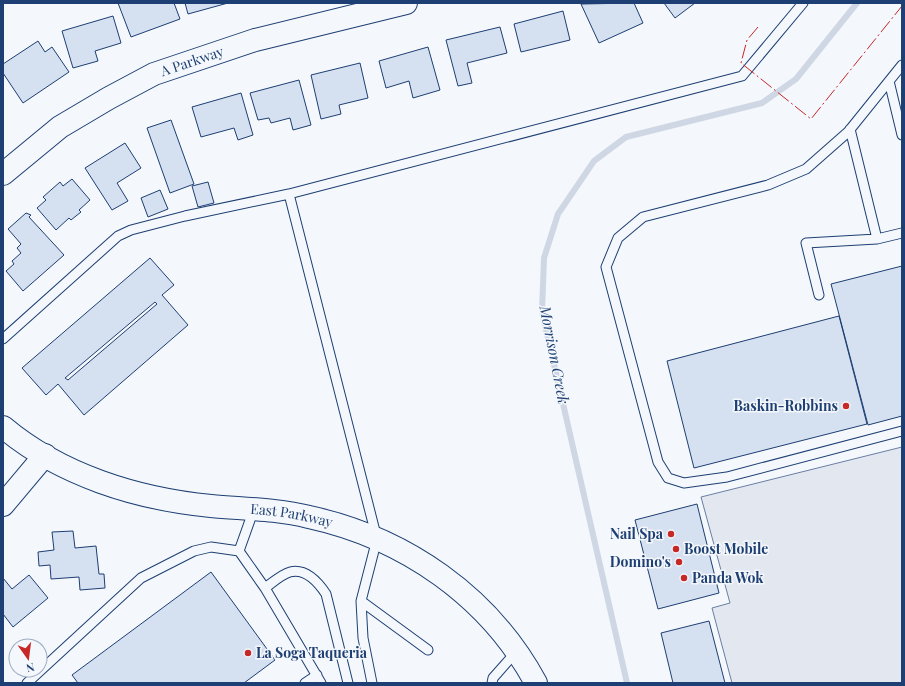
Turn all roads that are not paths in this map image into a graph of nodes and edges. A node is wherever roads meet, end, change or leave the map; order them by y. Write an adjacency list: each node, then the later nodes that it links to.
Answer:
1 (406, 3): 7 (street, A Parkway)
2 (803, 3): 8 (lane)
3 (902, 65): 4 (lane)
4 (890, 81): 5 (lane); 6 (lane)
5 (850, 129): 10 (lane); 14 (lane)
6 (902, 135)
7 (3, 174)
8 (289, 194): 12 (lane); 18 (lane)
9 (902, 233): 10 (lane)
10 (877, 239): 11 (lane)
11 (819, 295)
12 (3, 339)
13 (3, 427): 15 (street, East Parkway)
14 (902, 432)
15 (45, 456): 16 (street); 17 (street, East Parkway)
16 (3, 505)
17 (254, 508): 18 (street, East Parkway); 19 (lane)
18 (377, 539): 21 (lane); 23 (street, East Parkway)
19 (239, 551): 20 (lane); 25 (lane)
20 (265, 588): 24 (lane); 27 (lane)
21 (362, 601): 22 (lane); 28 (lane)
22 (428, 650)
23 (516, 652): 29 (lane); 30 (street, East Parkway)
24 (319, 679): 26 (lane)
25 (33, 681)
26 (305, 683)
27 (348, 683)
28 (372, 683)
29 (492, 683)
30 (536, 683)

